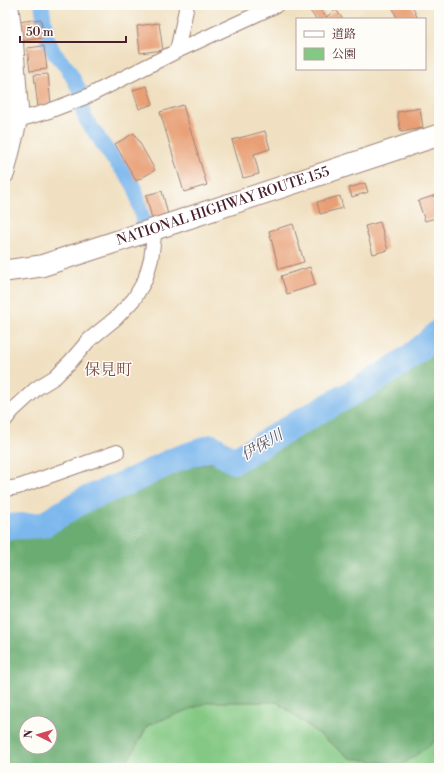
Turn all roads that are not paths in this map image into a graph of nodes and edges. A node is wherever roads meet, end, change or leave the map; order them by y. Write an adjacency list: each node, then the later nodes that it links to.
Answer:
1 (9, 5): 5 (main road)
2 (187, 5): 4 (street)
3 (276, 5): 4 (street)
4 (177, 51): 5 (street)
5 (14, 112): 7 (main road)
6 (439, 135): 8 (highway, NATIONAL HIGHWAY ROUTE 155)
7 (5, 174)
8 (155, 229): 9 (highway, NATIONAL HIGHWAY ROUTE 155); 10 (street)
9 (5, 271)
10 (5, 420)
11 (117, 452): 12 (street)
12 (5, 489)

